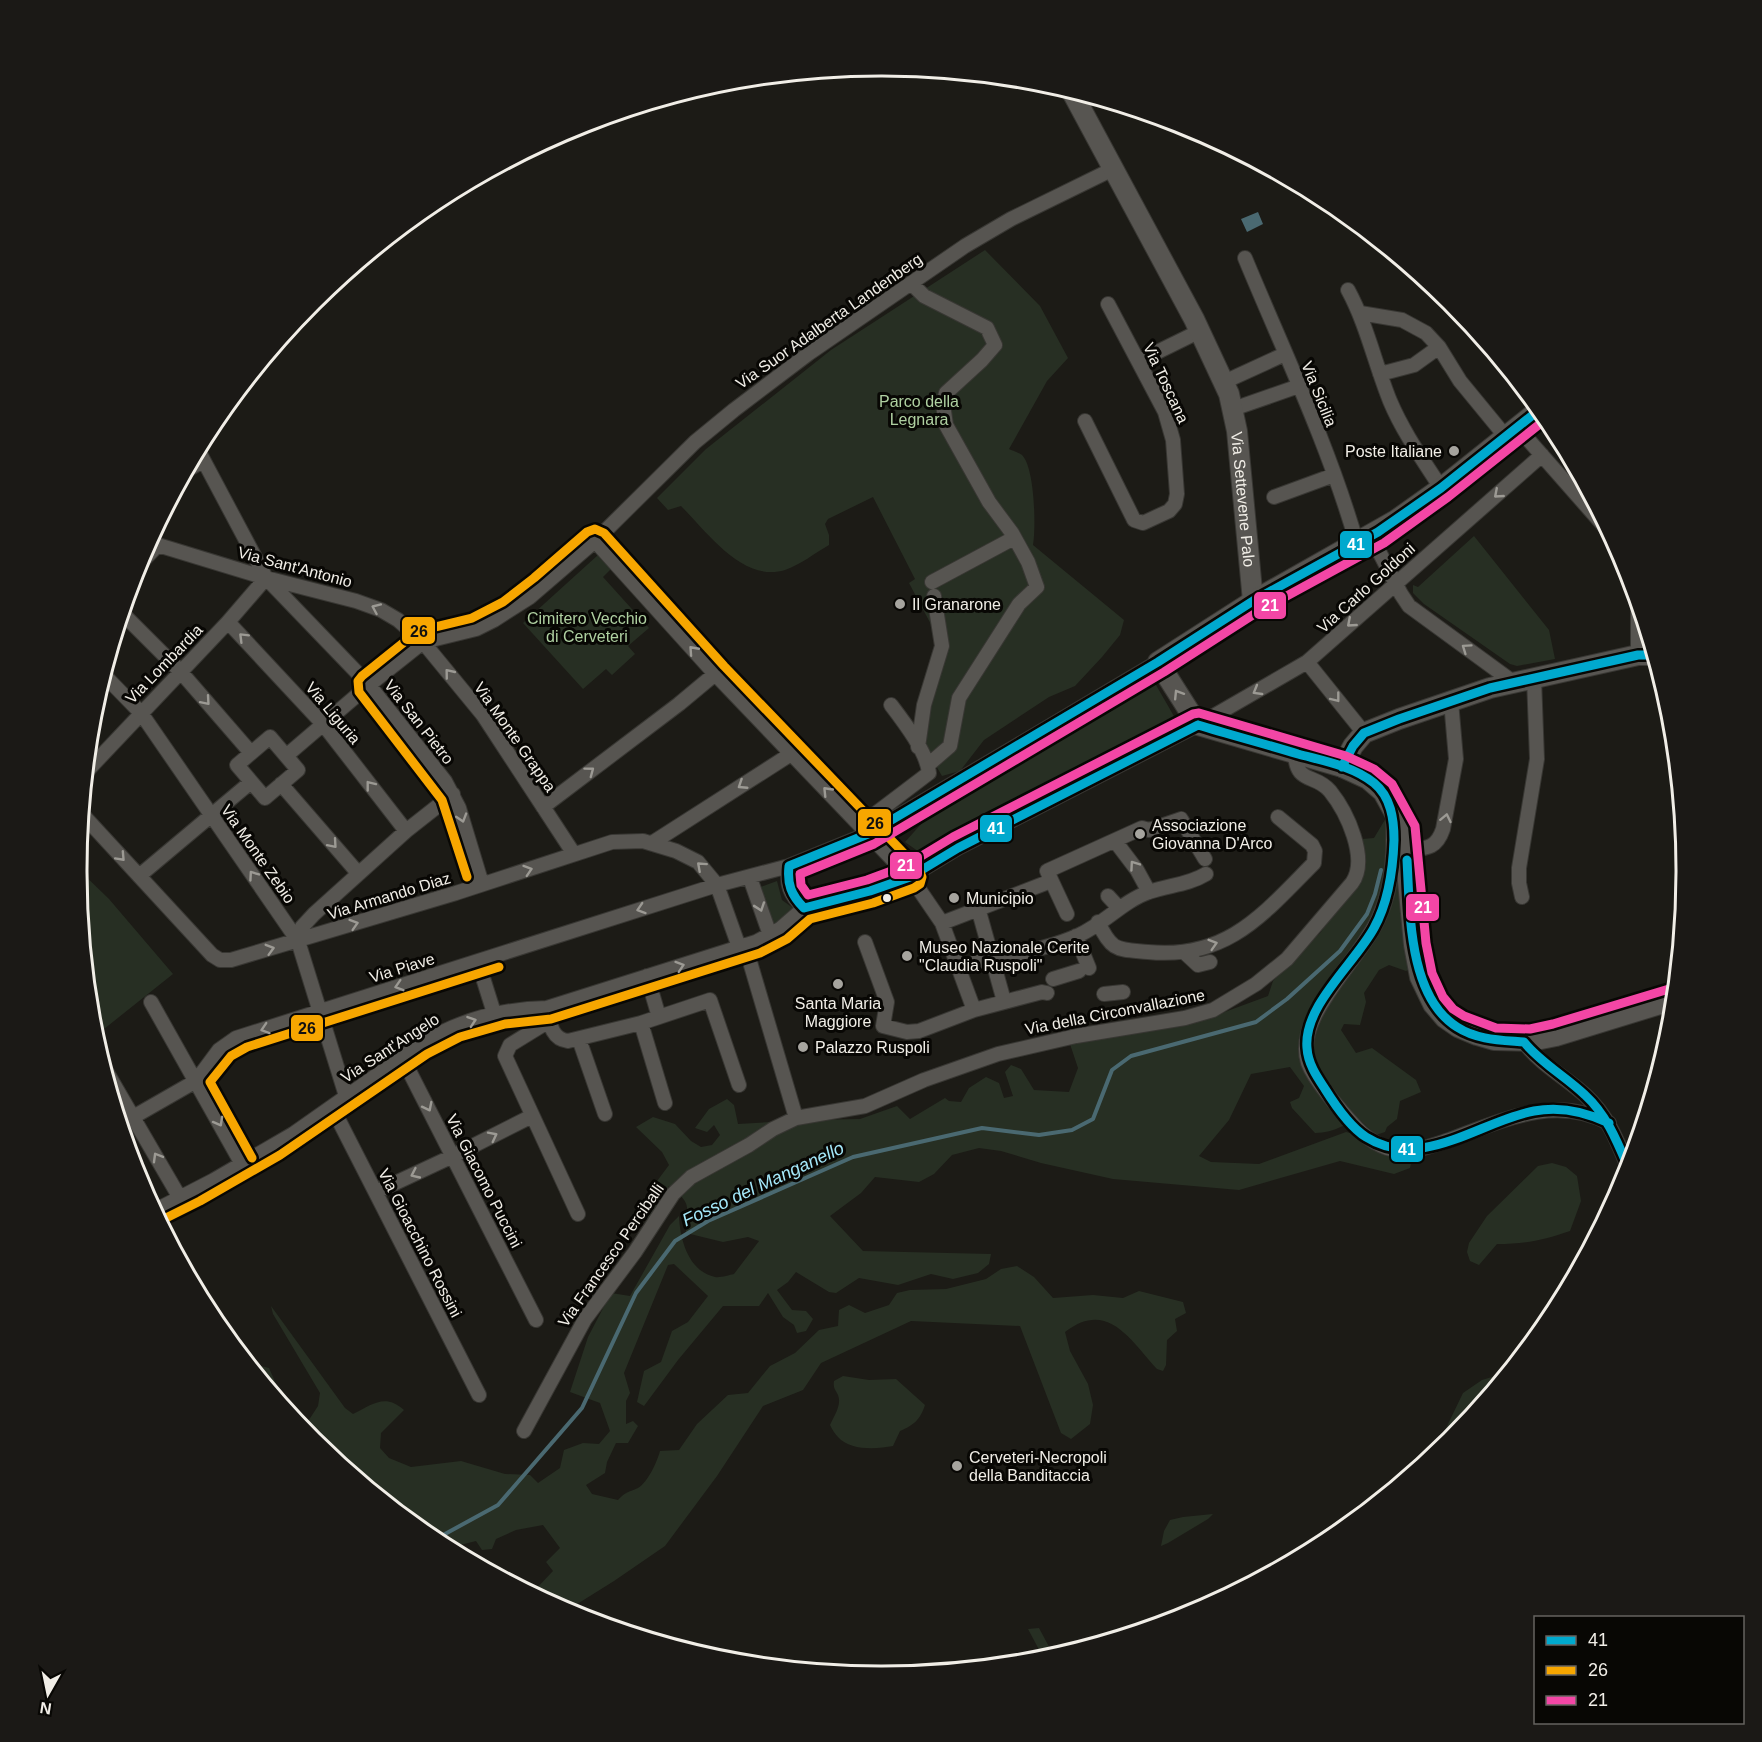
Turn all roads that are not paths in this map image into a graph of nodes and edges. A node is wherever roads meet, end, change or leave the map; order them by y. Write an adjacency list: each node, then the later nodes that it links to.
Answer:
1 (1077, 102): 2 (street, Via Settevene Palo)
2 (1113, 169): 4 (street, Via Suor Adalberta Landenberg); 8 (street, Via Settevene Palo)
3 (1245, 258): 10 (street, Via Sicilia)
4 (911, 283): 25 (street); 27 (street, Via Suor Adalberta Landenberg)
5 (1348, 290): 7 (street)
6 (1108, 304): 11 (street, Via Toscana)
7 (1360, 312): 9 (street); 12 (street)
8 (1200, 331): 11 (street); 13 (street, Via Settevene Palo)
9 (1439, 347): 12 (street); 18 (street)
10 (1285, 354): 13 (street); 14 (street, Via Sicilia)
11 (1139, 361): 17 (street, Via Toscana)
12 (1380, 374): 22 (street)
13 (1224, 382): 15 (street, Via Settevene Palo)
14 (1299, 386): 15 (street); 21 (street, Via Sicilia)
15 (1233, 409): 31 (street, Via Settevene Palo)
16 (1532, 416): 18 (street)
17 (1085, 421)
18 (1512, 432): 19 (street); 22 (street)
19 (1542, 455): 24 (street); 30 (street, Via Carlo Goldoni, one-way to 30)
20 (202, 460): 29 (street)
21 (1334, 475): 23 (street); 26 (street, Via Sicilia)
22 (1441, 488): 26 (street)
23 (1274, 496)
24 (1586, 505)
25 (1014, 538): 50 (street); 56 (street)
26 (1364, 540): 30 (street, Via Sicilia); 31 (street)
27 (596, 541): 34 (street, Via Suor Adalberta Landenberg); 39 (street, one-way to 27)
28 (157, 544): 29 (street, Via Sant'Antonio)
29 (266, 578): 33 (street, Via Lombardia); 34 (street, Via Sant'Antonio, one-way to 29); 43 (street, Via San Pietro)
30 (1396, 583): 37 (street, Via Carlo Goldoni, one-way to 37); 42 (street, Via Sicilia, one-way to 30)
31 (1253, 601): 36 (street)
32 (128, 619): 38 (street)
33 (228, 622): 38 (street, Via Lombardia); 47 (street, Via Liguria, one-way to 33)
34 (423, 642): 43 (street); 61 (street, Via Monte Grappa, one-way to 34)
35 (1644, 654): 40 (street)
36 (1158, 662): 48 (street, one-way to 36); 67 (street)
37 (1307, 662): 48 (street, Via Carlo Goldoni, one-way to 48); 49 (street, one-way to 49)
38 (180, 671): 46 (street, Via Lombardia); 51 (street, one-way to 51)
39 (715, 674): 53 (street); 61 (street, one-way to 39)
40 (1534, 678): 42 (street); 84 (street)
41 (110, 681): 46 (street, Via Monte Zebio)
42 (1513, 682): 44 (street)
43 (369, 685): 47 (street); 60 (street, Via San Pietro)
44 (1451, 701): 49 (street); 70 (street, one-way to 44)
45 (891, 705): 50 (street)
46 (141, 713): 55 (street, Via Lombardia); 63 (street, Via Monte Zebio)
47 (322, 724): 54 (street); 66 (street, Via Liguria, one-way to 47)
48 (1198, 725): 52 (street); 77 (street, Via Carlo Goldoni)
49 (1364, 734): 57 (street)
50 (918, 747): 56 (street)
51 (251, 753): 54 (street); 58 (street)
52 (1295, 753): 57 (street); 125 (street, Via della Circonvallazione)
53 (791, 754): 67 (street, one-way to 53); 69 (street, one-way to 69)
54 (286, 756): 59 (street)
55 (94, 764)
56 (928, 765): 67 (street)
57 (1342, 767): 62 (street)
58 (251, 782): 59 (street); 63 (street)
59 (281, 784): 74 (street, one-way to 74)
60 (453, 794): 66 (street); 80 (street, Via San Pietro, one-way to 80)
61 (543, 807): 71 (street, Via Monte Grappa)
62 (1393, 813): 70 (street); 127 (street)
63 (211, 815): 76 (street); 93 (street, Via Monte Zebio, one-way to 63)
64 (1278, 818): 96 (street, one-way to 64)
65 (88, 820): 76 (street, Via Armando Diaz, one-way to 76)
66 (406, 831): 74 (street)
67 (868, 834): 73 (street); 77 (street)
68 (1115, 841): 72 (street); 79 (street); 82 (street, one-way to 68)
69 (652, 843): 71 (street, Via Armando Diaz); 81 (street, Via Armando Diaz, one-way to 69)
70 (1406, 850): 114 (street)
71 (574, 855): 80 (street, Via Armando Diaz, one-way to 71)
72 (1205, 859)
73 (789, 866): 78 (street); 85 (street)
74 (358, 873): 93 (street)
75 (1206, 874): 82 (street)
76 (139, 876): 93 (street, Via Armando Diaz, one-way to 93)
77 (910, 877): 85 (street, Via Carlo Goldoni); 90 (street)
78 (750, 878): 81 (street); 91 (street, one-way to 91)
79 (1052, 882): 87 (street); 88 (street)
80 (482, 885): 93 (street, Via Armando Diaz, one-way to 80)
81 (717, 885): 95 (street); 98 (street, Via Piave, one-way to 98)
82 (1149, 892): 86 (street)
83 (1107, 896): 86 (street)
84 (1522, 897)
85 (804, 908): 91 (street, Via Sant'Angelo)
86 (1119, 908): 89 (street)
87 (1067, 914)
88 (980, 915): 90 (street); 97 (street)
89 (1098, 922): 92 (street); 96 (street)
90 (942, 923): 100 (street)
91 (770, 935): 95 (street, Via Sant'Angelo)
92 (1076, 936): 97 (street); 104 (street)
93 (298, 941): 108 (street, Via Monte Zebio)
94 (865, 942): 107 (street)
95 (742, 946): 101 (street, Via Sant'Angelo, one-way to 95); 125 (street)
96 (1184, 952): 99 (street)
97 (993, 957): 100 (street); 104 (street)
98 (478, 962): 108 (street, Via Piave, one-way to 108); 109 (street)
99 (1210, 962)
100 (959, 968): 107 (street)
101 (647, 976): 110 (street, Via Sant'Angelo); 111 (street)
102 (1123, 992): 103 (street)
103 (1104, 994)
104 (1004, 1001): 107 (street)
105 (152, 1002): 116 (street)
106 (1664, 1003): 114 (street)
107 (974, 1010)
108 (320, 1011): 116 (street, Via Piave, one-way to 116); 119 (street, Via Monte Zebio)
109 (494, 1013): 110 (street, Via Sant'Angelo); 115 (street, Via Sant'Angelo, one-way to 109)
110 (548, 1014): 113 (street); 124 (street)
111 (659, 1017): 112 (street); 117 (street)
112 (641, 1023): 113 (street); 120 (street)
113 (579, 1039): 122 (street)
114 (1524, 1042): 127 (street)
115 (402, 1057): 119 (street, Via Sant'Angelo); 129 (street, Via Giacomo Puccini, one-way to 129)
116 (196, 1081): 123 (street, Via Piave); 130 (street, one-way to 130)
117 (739, 1085)
118 (118, 1092): 123 (street)
119 (346, 1096): 121 (street, Via Sant'Angelo)
120 (665, 1103)
121 (332, 1107): 130 (street, Via Sant'Angelo); 131 (street, Via Gioacchino Rossini)
122 (605, 1114)
123 (133, 1116): 126 (street, Via Piave); 132 (street, one-way to 123)
124 (532, 1116): 129 (street, one-way to 124); 134 (street)
125 (796, 1118): 137 (street, Via Francesco Perciballi)
126 (127, 1120)
127 (1609, 1124): 128 (street)
128 (1623, 1155)
129 (453, 1156): 131 (street, one-way to 131); 135 (street, Via Giacomo Puccini)
130 (242, 1164): 132 (street, Via Sant'Angelo)
131 (376, 1192): 136 (street, Via Gioacchino Rossini)
132 (180, 1198): 133 (street, Via Sant'Angelo)
133 (161, 1207)
134 (578, 1214)
135 (536, 1320)
136 (479, 1395)
137 (524, 1431)

